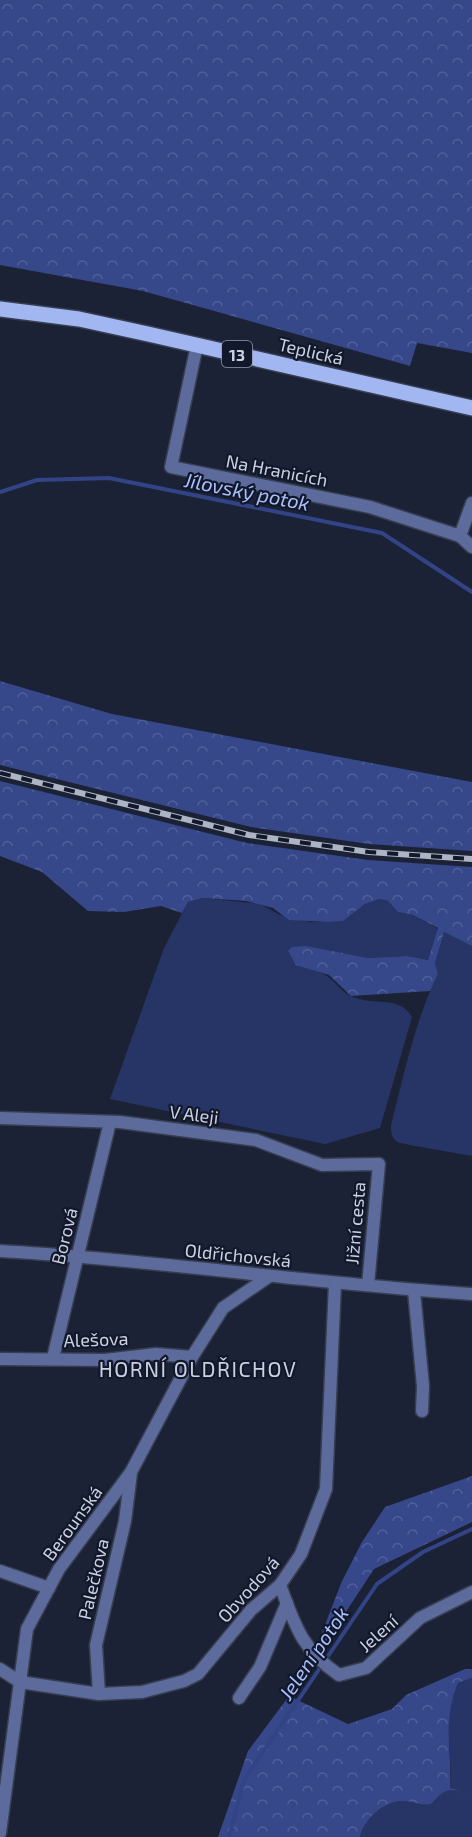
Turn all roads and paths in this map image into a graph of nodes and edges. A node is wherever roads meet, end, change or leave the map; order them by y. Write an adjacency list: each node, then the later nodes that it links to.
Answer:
1 (0, 309): 2 (main road, Teplická / 13)
2 (196, 345): 3 (main road, Teplická / 13); 5 (street, Na Hranicích)
3 (472, 408)
4 (472, 503): 5 (street)
5 (460, 536): 6 (street)
6 (472, 547)
7 (0, 1119): 8 (street, V Aleji)
8 (110, 1122): 9 (street, V Aleji); 11 (street, Borová)
9 (379, 1164): 14 (street, Jižní cesta)
10 (0, 1251): 11 (street, Oldřichovská)
11 (77, 1256): 12 (street, Oldřichovská); 18 (street, Borová)
12 (268, 1277): 13 (street, Oldřichovská); 17 (street, Berounská)
13 (335, 1283): 14 (street, Oldřichovská); 23 (street, Obvodová)
14 (368, 1285): 15 (street, Oldřichovská)
15 (414, 1290): 16 (street, Oldřichovská); 20 (street)
16 (472, 1294)
17 (192, 1357): 18 (street, Alešova); 21 (street, Berounská)
18 (53, 1358): 19 (street, Alešova)
19 (0, 1359)
20 (422, 1411)
21 (131, 1472): 24 (street, Berounská); 29 (street, Palečkova)
22 (0, 1571): 24 (street)
23 (280, 1585): 26 (street, Jelení); 29 (street, Obvodová)
24 (49, 1588): 28 (street, Berounská)
25 (472, 1592): 26 (street, Jelení)
26 (287, 1603): 30 (street)
27 (0, 1669): 28 (street, Obvodová)
28 (20, 1682): 29 (street, Obvodová); 31 (street, Berounská)
29 (99, 1694)
30 (238, 1698)
31 (0, 1833)

